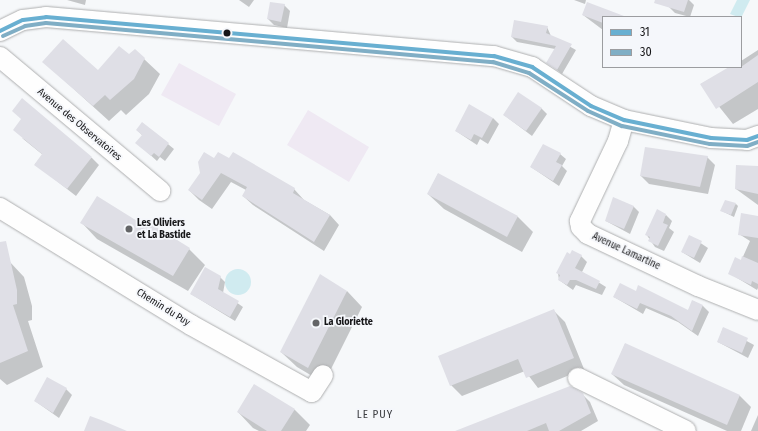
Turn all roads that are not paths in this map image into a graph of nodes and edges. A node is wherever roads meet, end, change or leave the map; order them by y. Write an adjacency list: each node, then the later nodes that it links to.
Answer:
1 (0, 31): 3 (street)
2 (0, 57): 5 (street, Avenue des Observatoires)
3 (624, 120): 4 (street); 7 (street, Avenue Lamartine)
4 (758, 136)
5 (160, 191)
6 (0, 208): 8 (street, Chemin du Puy)
7 (758, 310)
8 (323, 375)
9 (578, 378): 10 (street)
10 (686, 431)

